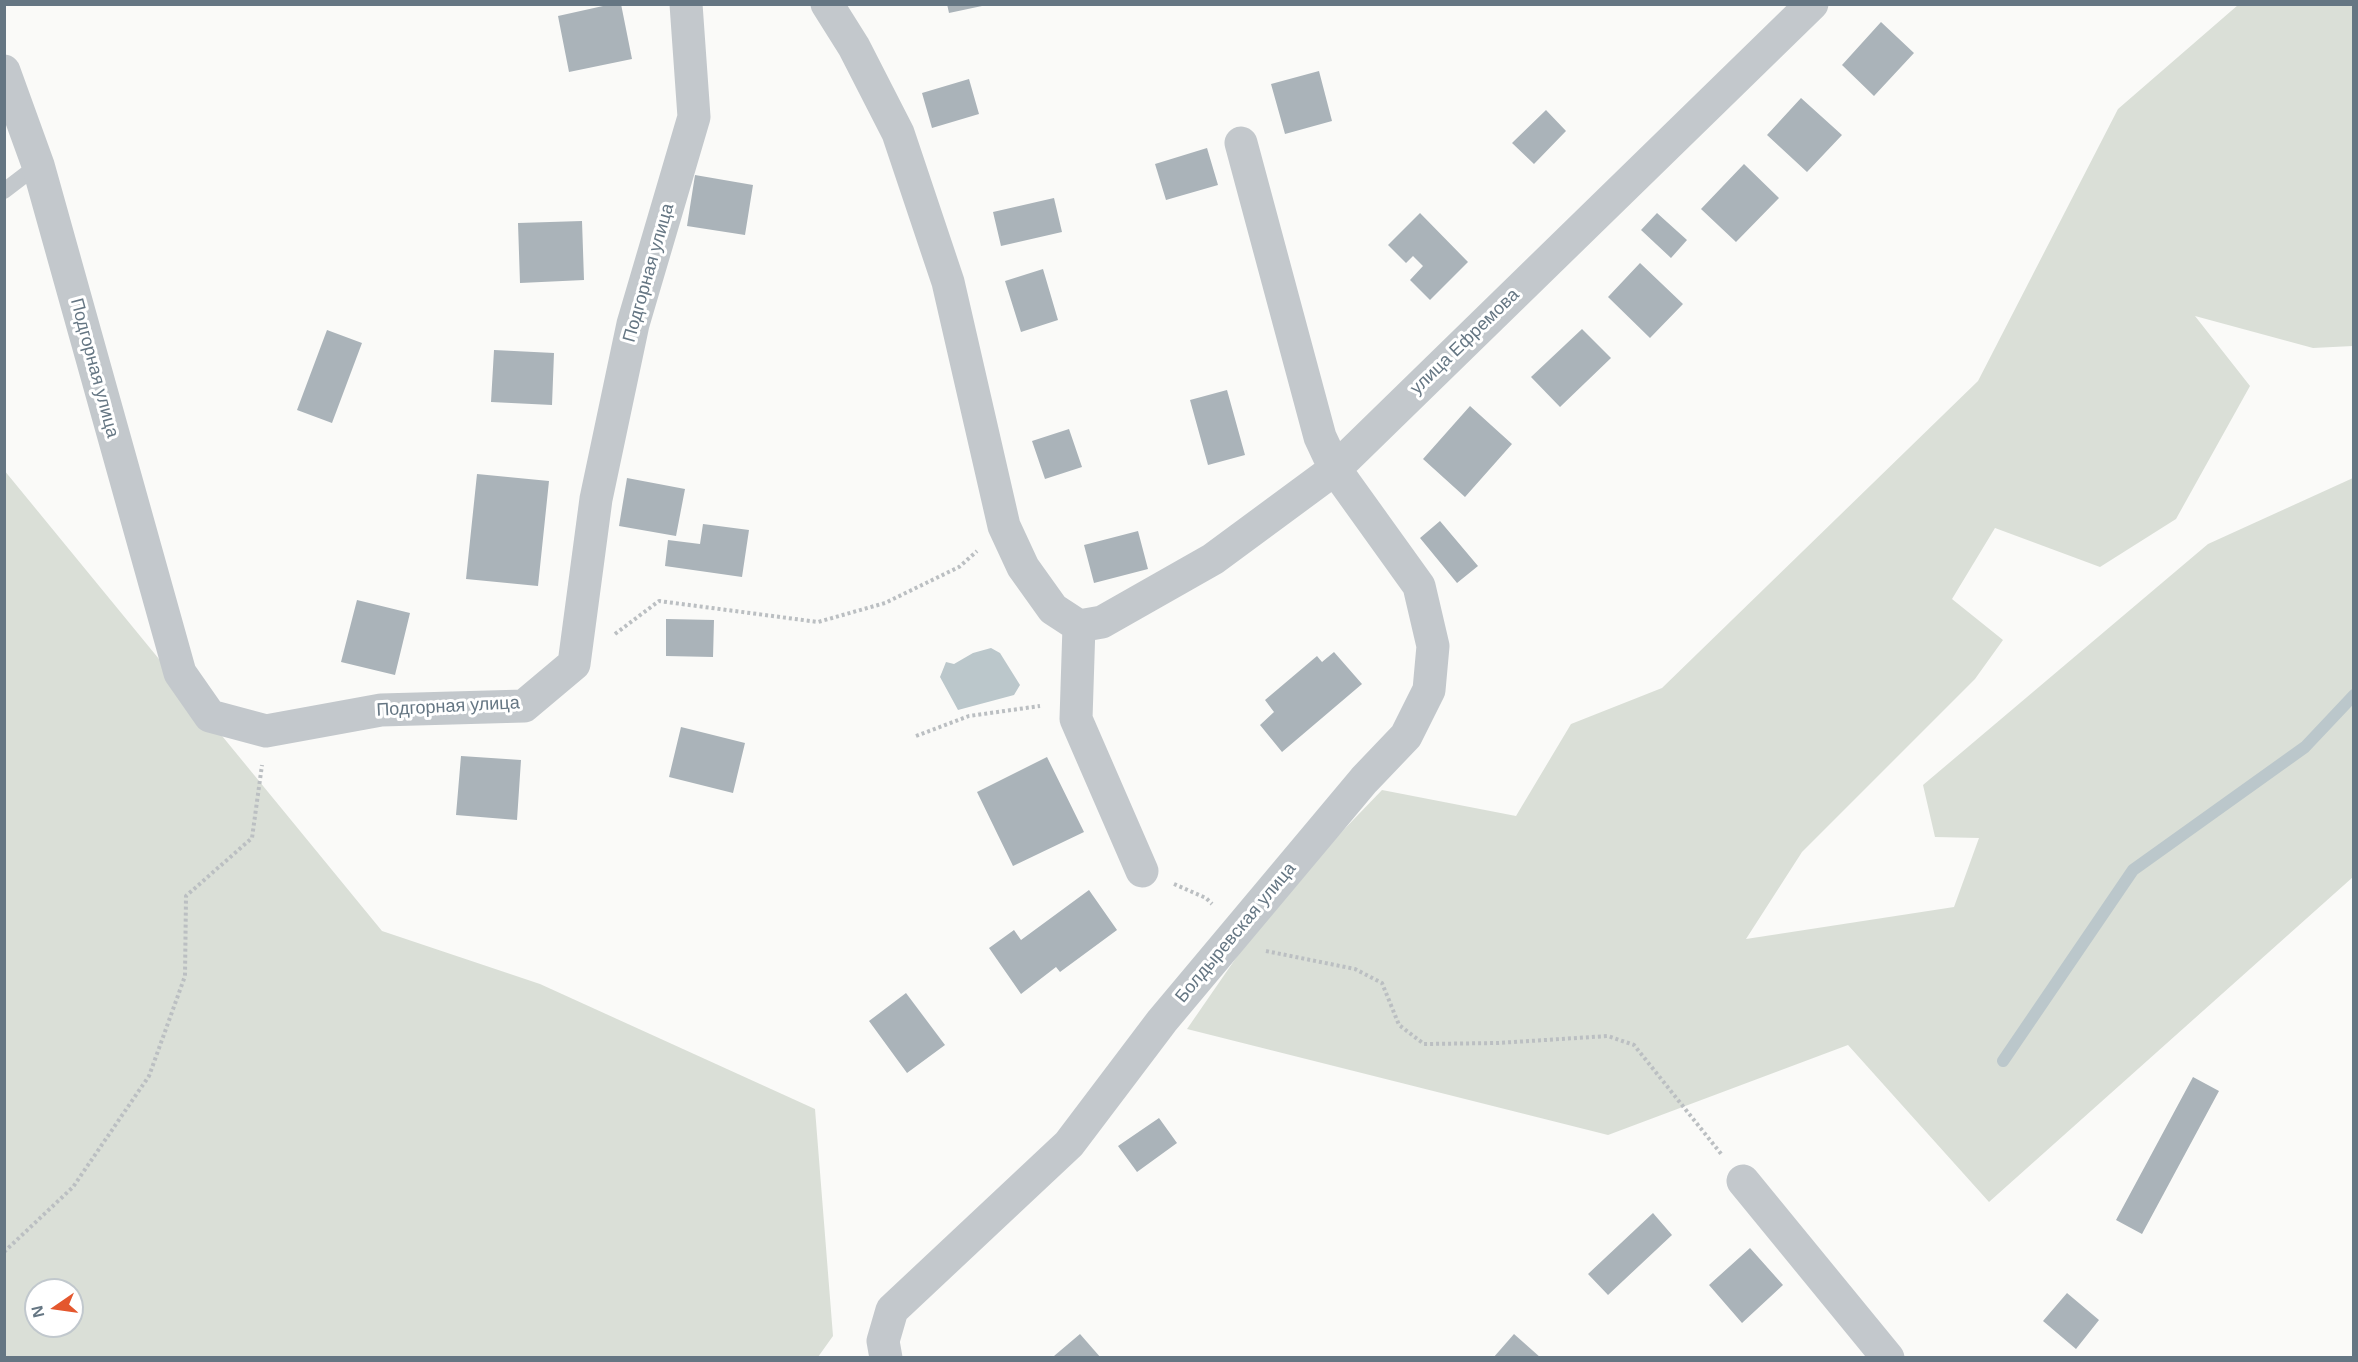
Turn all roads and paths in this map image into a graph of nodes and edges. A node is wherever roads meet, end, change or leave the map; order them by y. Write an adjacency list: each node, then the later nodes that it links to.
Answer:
1 (686, 4): 11 (street, Подгорная улица)
2 (827, 4): 9 (street)
3 (1812, 4): 8 (street, улица Ефремова)
4 (4, 71): 6 (street, Подгорная улица)
5 (1241, 143): 8 (street, Болдыревская улица)
6 (38, 165): 7 (lane); 13 (street, Подгорная улица)
7 (4, 191)
8 (1335, 469): 10 (street, улица Ефремова); 16 (street, Болдыревская улица)
9 (1004, 526): 10 (street); 11 (path)
10 (1079, 626): 12 (street)
11 (574, 664): 13 (street, Подгорная улица)
12 (1076, 701): 14 (path); 15 (street)
13 (266, 731): 18 (path)
14 (916, 736)
15 (1142, 872): 16 (path)
16 (1238, 930): 17 (path); 19 (street, Болдыревская улица)
17 (1743, 1181): 20 (street)
18 (4, 1252)
19 (886, 1358)
20 (1888, 1358)

